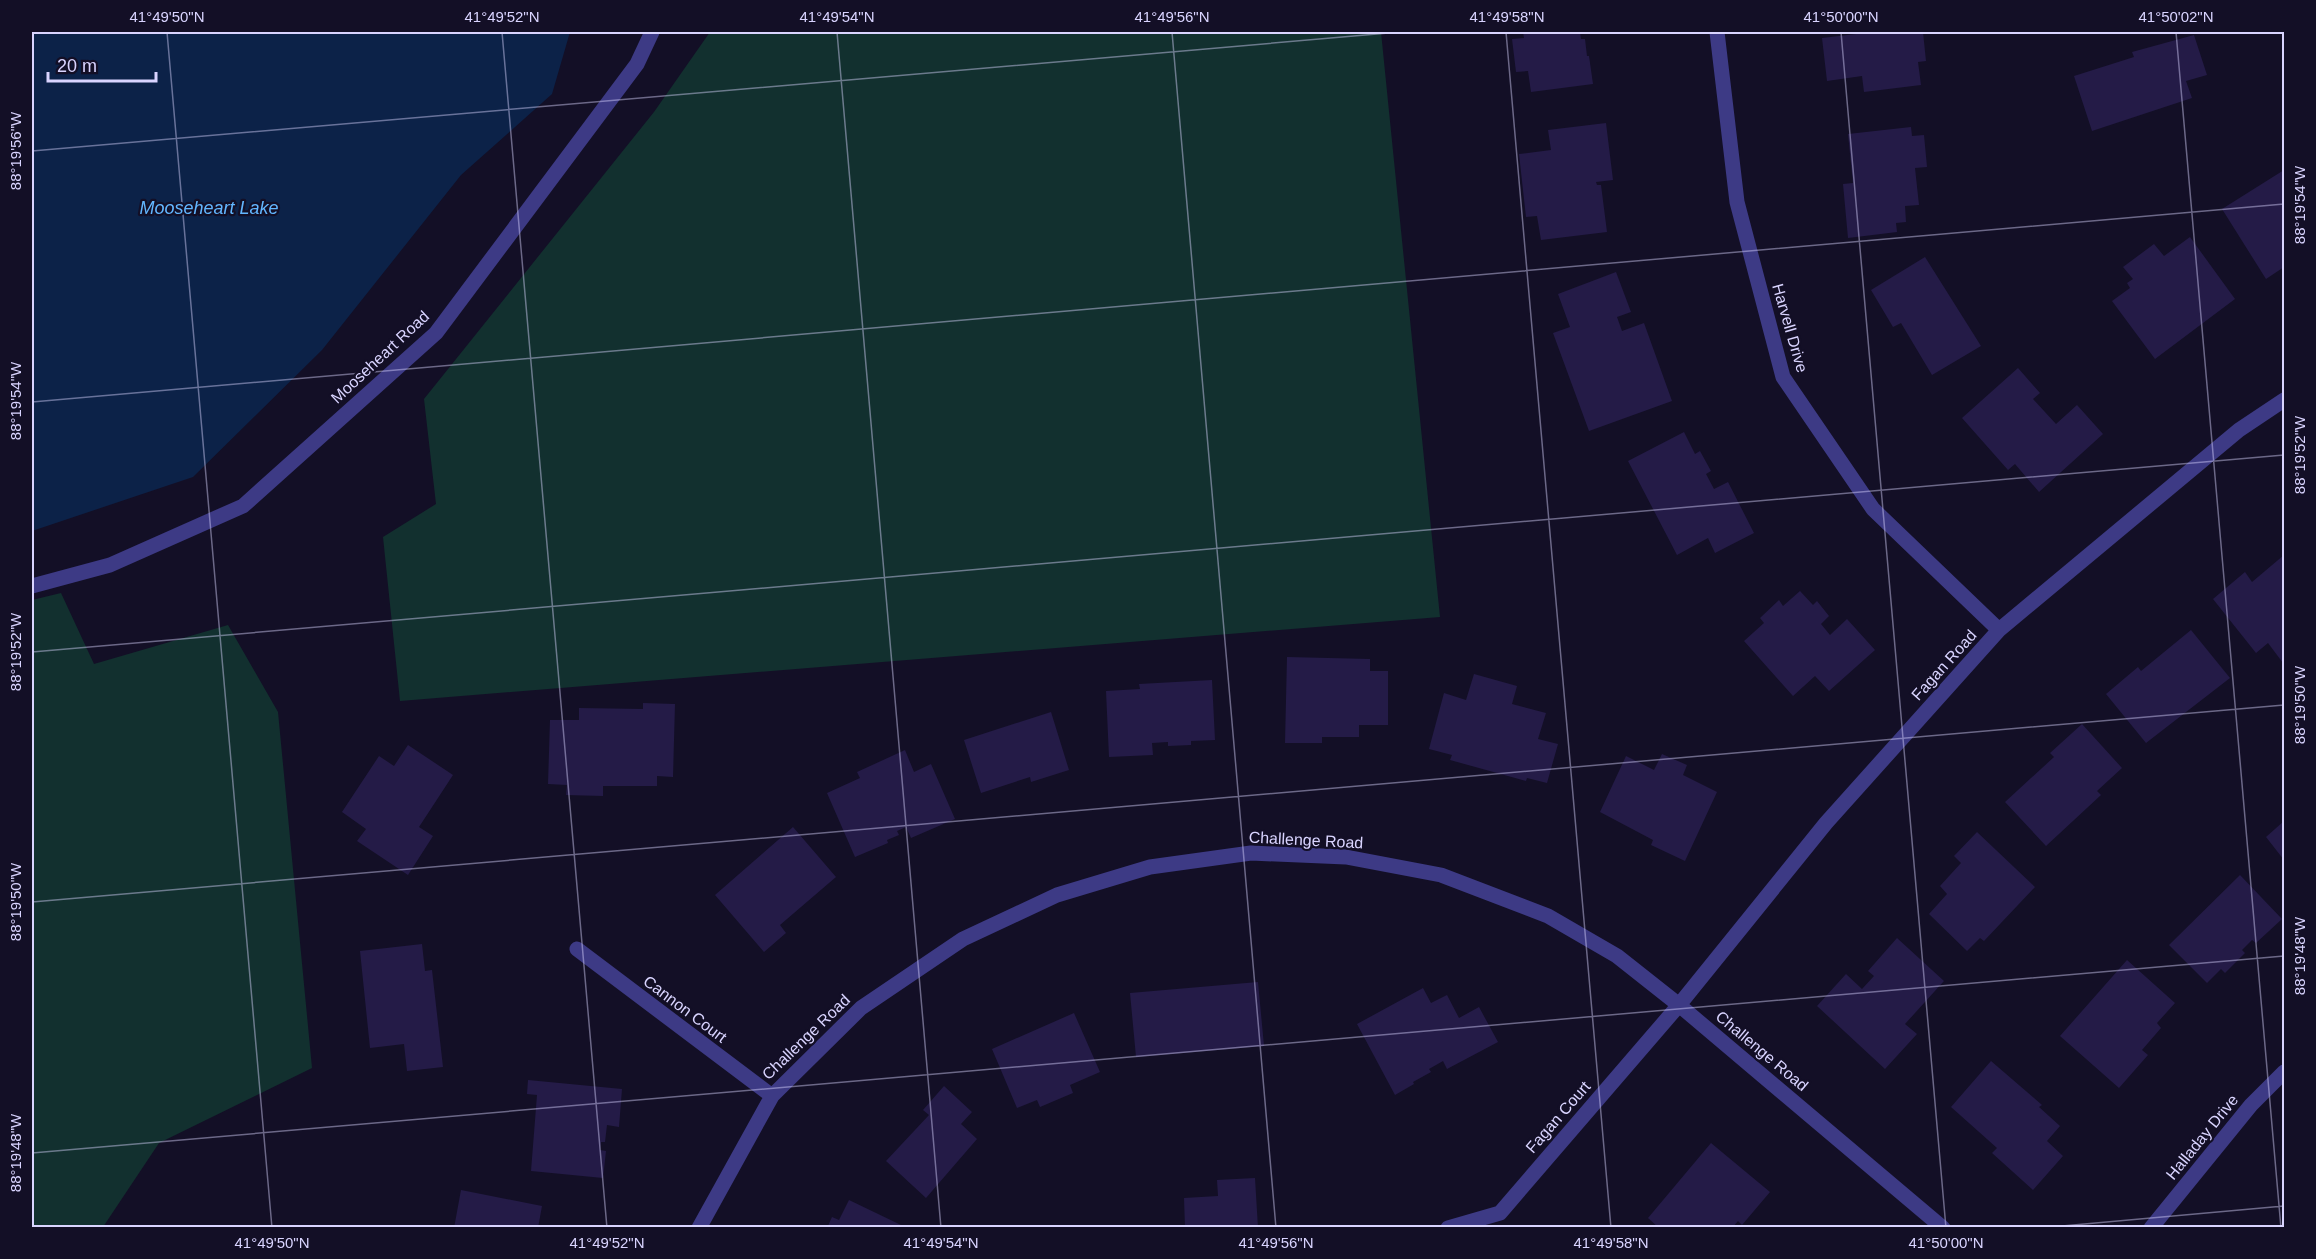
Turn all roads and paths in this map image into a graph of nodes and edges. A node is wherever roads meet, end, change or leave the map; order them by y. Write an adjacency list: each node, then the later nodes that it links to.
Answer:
1 (652, 32): 4 (street, Mooseheart Road)
2 (1717, 32): 5 (street, Harvell Drive)
3 (2284, 400): 5 (street, Fagan Road)
4 (32, 586)
5 (2000, 630): 7 (street, Fagan Road)
6 (577, 949): 9 (street, Cannon Court)
7 (1679, 1005): 9 (street, Challenge Road); 11 (street, Fagan Court); 12 (street, Challenge Road)
8 (2284, 1072): 13 (street, Halladay Drive)
9 (772, 1096): 10 (street, Challenge Road)
10 (699, 1227)
11 (1448, 1227)
12 (1943, 1227)
13 (2151, 1227)

